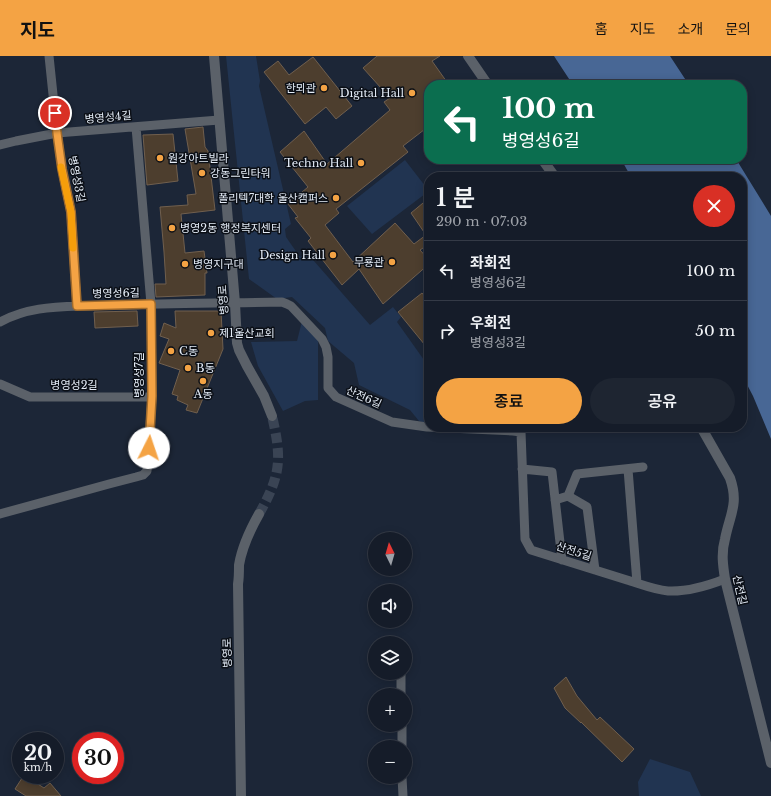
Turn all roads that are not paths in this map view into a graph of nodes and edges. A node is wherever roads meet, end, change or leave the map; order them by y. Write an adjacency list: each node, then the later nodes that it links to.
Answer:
1 (49, 56): 7 (street, 병영성3길)
2 (214, 56): 5 (street, 병영로)
3 (468, 56): 4 (street)
4 (485, 80)
5 (219, 120): 6 (street, 병영성4길); 9 (street, 병영로)
6 (136, 126): 7 (street, 병영성4길); 10 (street, 병영성7길)
7 (57, 133): 8 (street, 병영성4길); 11 (street, 병영성3길)
8 (0, 145)
9 (235, 303): 10 (street, 병영성6길); 15 (street, 병영로); 16 (street, 산전6길)
10 (151, 304): 11 (street, 병영성6길); 14 (street, 병영성7길)
11 (77, 306): 12 (street, 병영성6길)
12 (0, 322)
13 (0, 384): 14 (street, 병영성2길)
14 (152, 396): 24 (street, 병영성7길)
15 (272, 416)
16 (424, 427)
17 (521, 432): 20 (street, 산전5길)
18 (704, 432): 28 (street, 산전길)
19 (643, 467): 21 (street)
20 (522, 469): 23 (street); 26 (street, 산전5길)
21 (628, 469): 22 (street); 29 (street)
22 (568, 496): 23 (street); 27 (street)
23 (555, 500): 26 (street)
24 (0, 514)
25 (258, 514): 32 (street, 병영로)
26 (562, 560): 27 (street, 산전5길)
27 (594, 570): 29 (street, 산전5길)
28 (725, 579): 29 (street, 산전5길); 30 (street, 산전길)
29 (637, 583)
30 (771, 763)
31 (402, 784): 33 (street)
32 (241, 796)
33 (403, 796)

